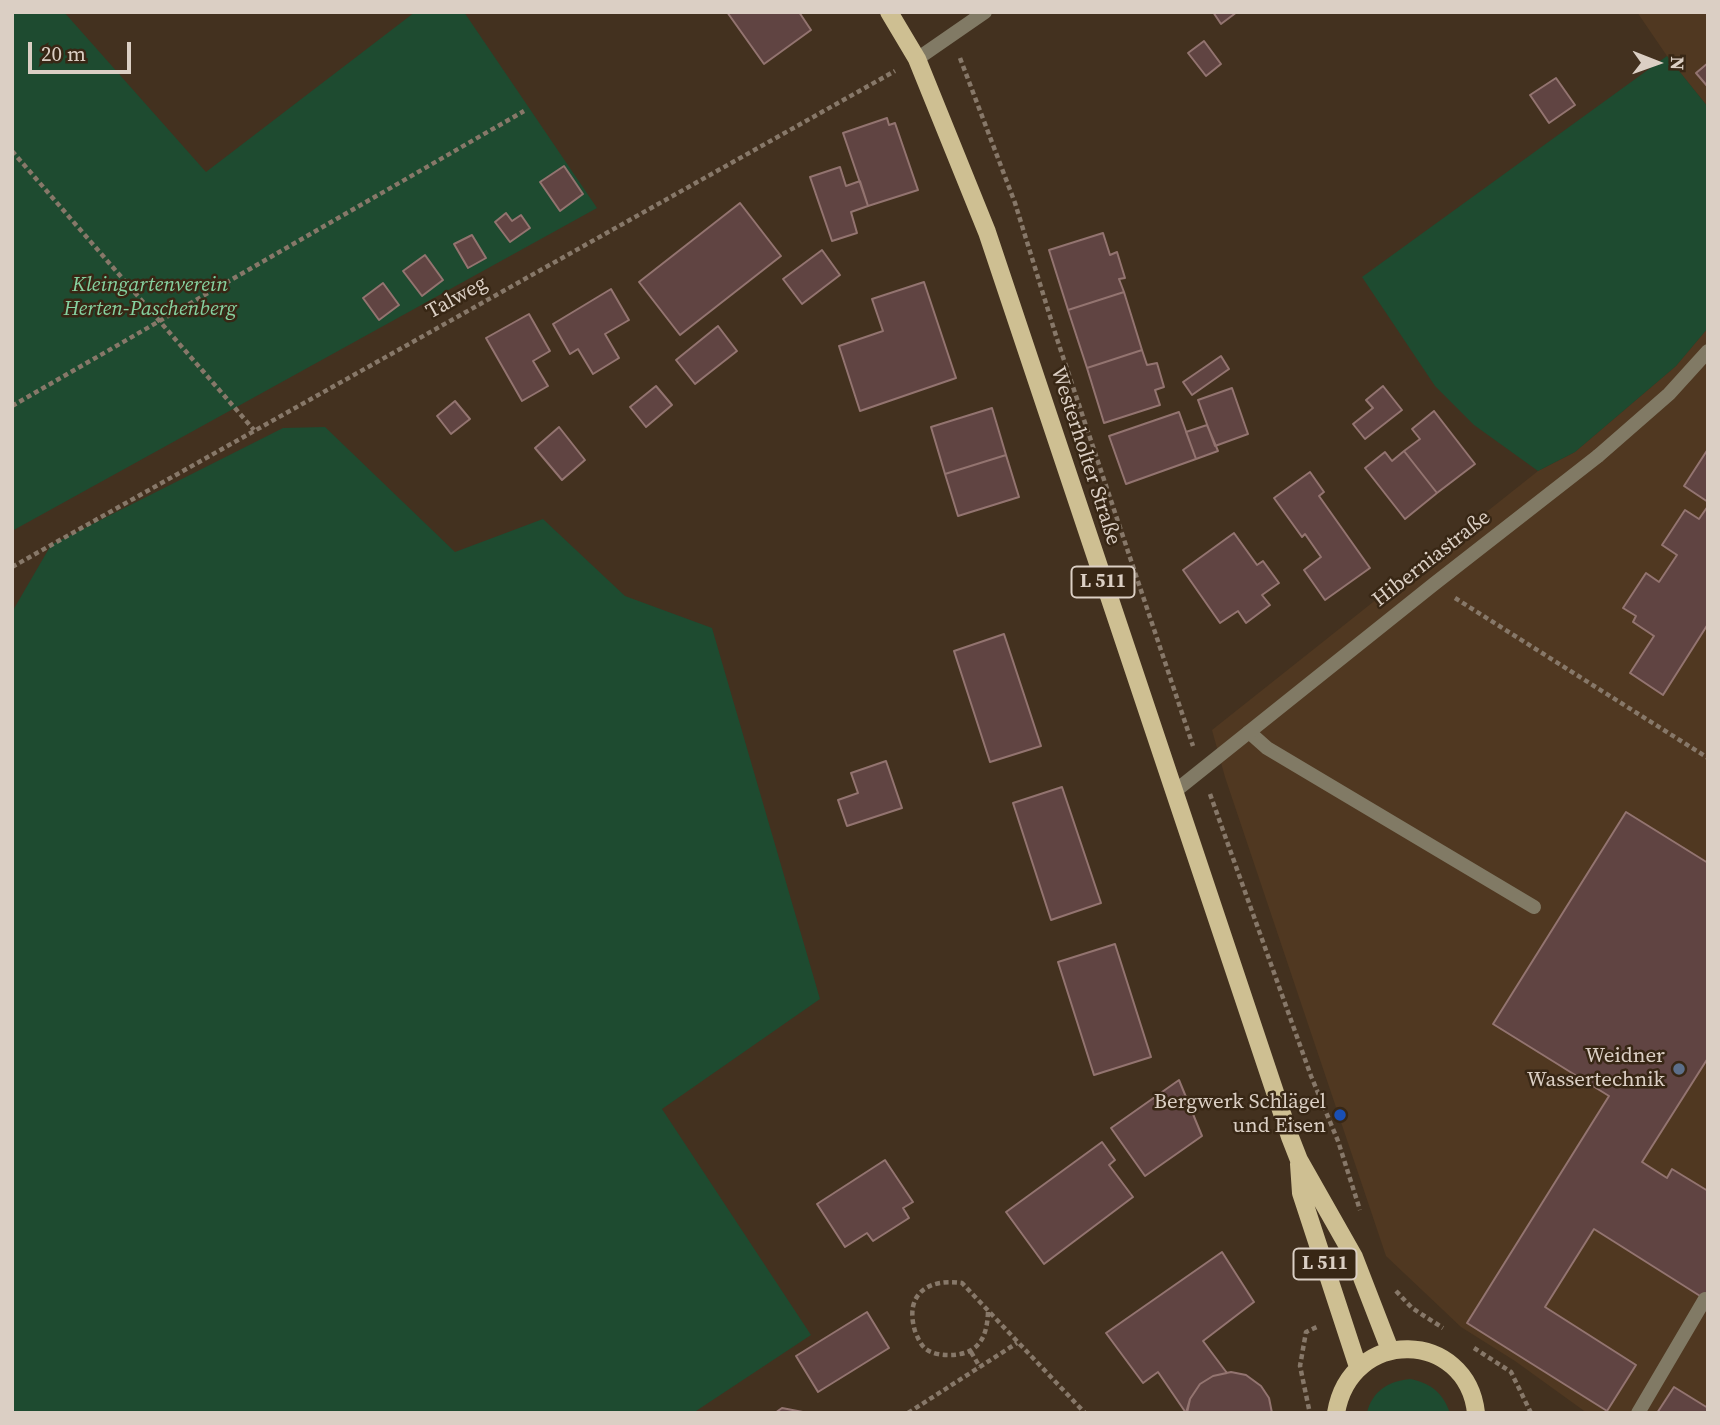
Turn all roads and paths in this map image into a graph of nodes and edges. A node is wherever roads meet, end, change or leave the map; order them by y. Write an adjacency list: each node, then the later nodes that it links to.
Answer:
1 (889, 12): 3 (main road, Westerholter Straße / L 511)
2 (985, 12): 3 (street)
3 (917, 59): 10 (path, Talweg); 16 (main road, Westerholter Straße / L 511)
4 (961, 60): 15 (path)
5 (524, 111): 7 (path)
6 (12, 151): 7 (path)
7 (160, 322): 9 (path); 10 (path)
8 (1708, 351): 12 (street, Hiberniastraße)
9 (12, 406)
10 (254, 430): 11 (path, Talweg)
11 (12, 566)
12 (1434, 584): 13 (street, Hiberniastraße); 14 (path)
13 (1249, 732): 15 (street, Hiberniastraße); 17 (street)
14 (1708, 758)
15 (1202, 770): 16 (street, Hiberniastraße); 19 (path)
16 (1174, 792): 18 (main road, Westerholter Straße / L 511)
17 (1534, 907)
18 (1299, 1160): 24 (main road, Westerholter Straße / L 511); 26 (main road, Westerholter Straße / L 511)
19 (1363, 1219)
20 (1391, 1279): 21 (path)
21 (1397, 1290)
22 (1705, 1299): 35 (street)
23 (988, 1312): 25 (path); 27 (path); 27 (path)
24 (1343, 1316): 29 (main road, Westerholter Straße / L 511); 32 (path)
25 (1017, 1343): 28 (path); 31 (path)
26 (1390, 1350): 29 (main road); 34 (main road)
27 (971, 1352): 28 (path)
28 (980, 1367): 30 (path)
29 (1358, 1367): 33 (main road)
30 (908, 1413)
31 (1084, 1413)
32 (1310, 1413)
33 (1336, 1413)
34 (1476, 1413)
35 (1638, 1413)

